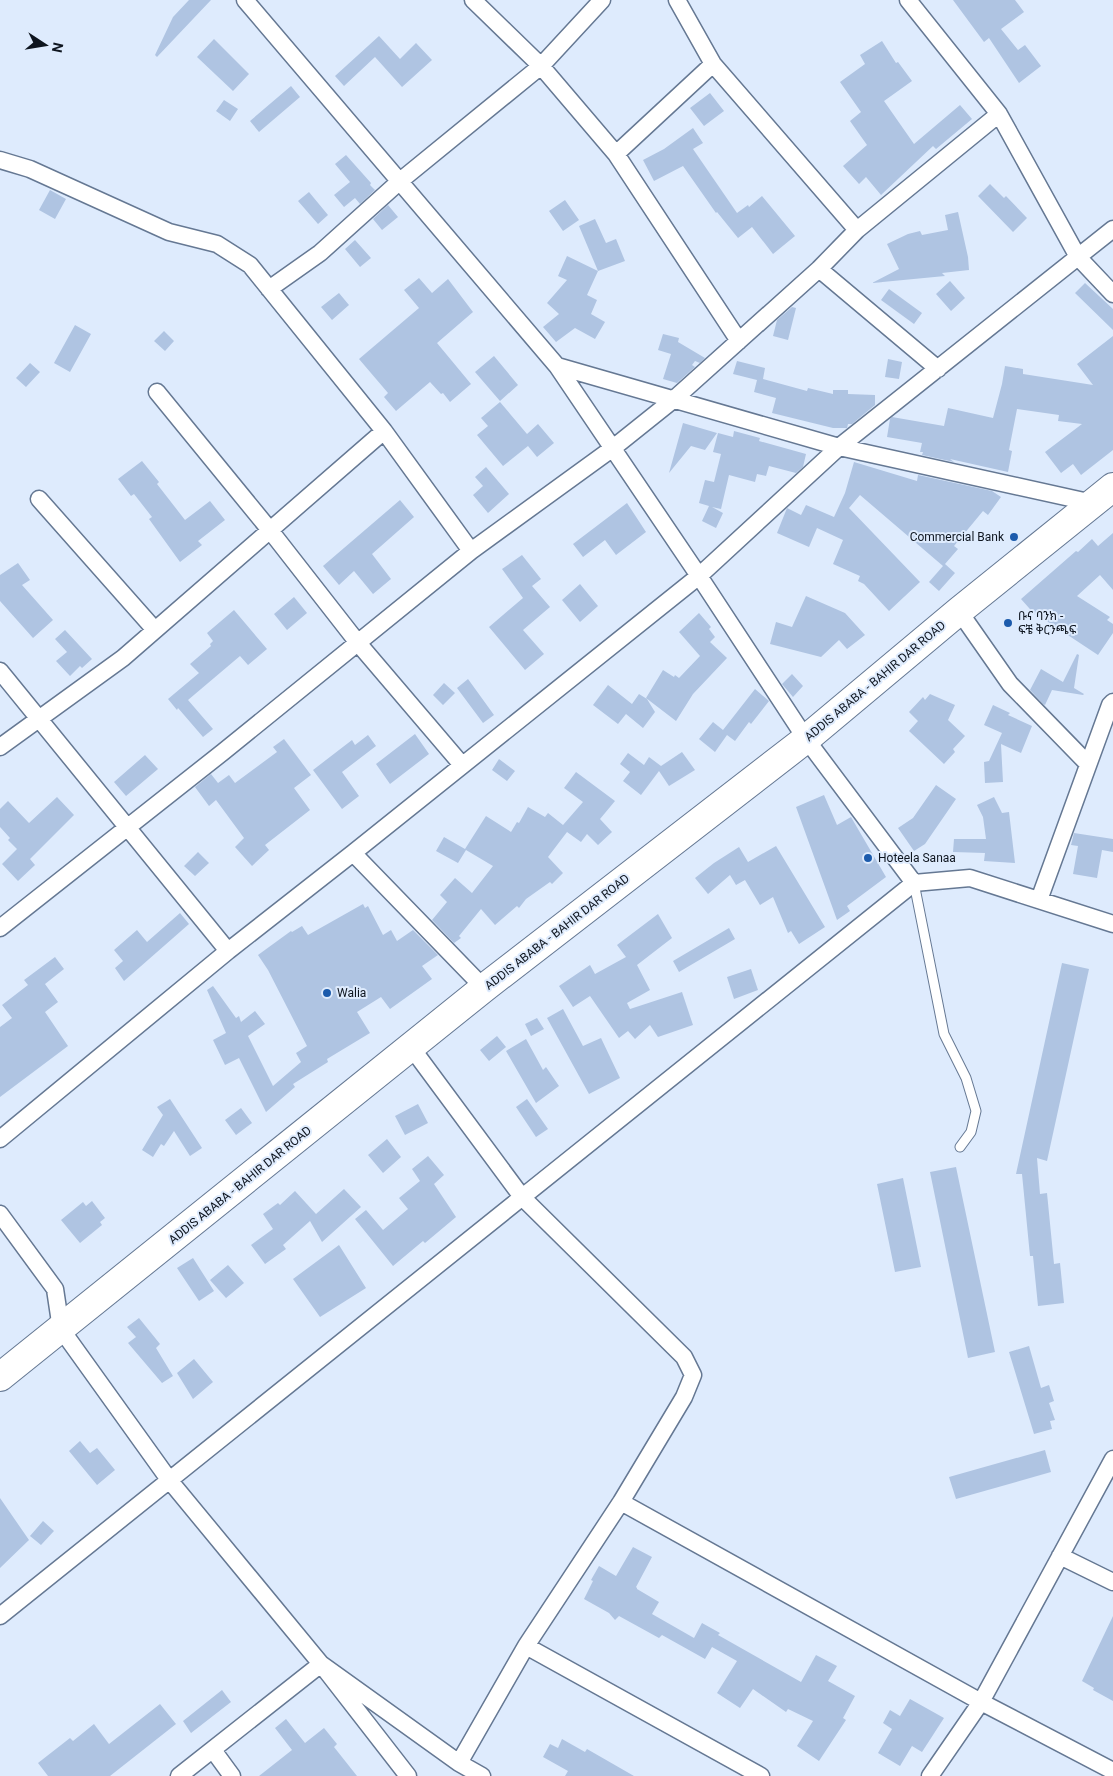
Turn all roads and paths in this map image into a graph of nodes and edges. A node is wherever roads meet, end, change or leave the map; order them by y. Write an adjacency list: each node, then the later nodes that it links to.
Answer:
1 (245, 0): 11 (street)
2 (473, 0): 7 (street)
3 (602, 0): 7 (street)
4 (677, 0): 6 (street)
5 (908, 0): 8 (street)
6 (713, 64): 9 (street); 13 (street)
7 (541, 66): 9 (street); 11 (street)
8 (999, 114): 13 (street); 14 (street)
9 (616, 154): 18 (street)
10 (0, 160): 16 (street)
11 (400, 181): 16 (street); 19 (street)
12 (1113, 229): 14 (street)
13 (857, 230): 15 (street)
14 (1078, 257): 17 (street); 20 (street)
15 (819, 269): 18 (street); 20 (street)
16 (269, 289): 23 (street)
17 (1113, 294)
18 (739, 341): 22 (street)
19 (557, 366): 22 (street); 25 (street)
20 (938, 368): 24 (street)
21 (157, 392): 28 (street)
22 (673, 400): 24 (street); 25 (street)
23 (384, 431): 28 (street); 29 (street)
24 (839, 447): 26 (street); 30 (street)
25 (613, 448): 29 (street); 30 (street)
26 (1103, 495): 31 (highway, ADDIS ABABA - BAHIR DAR ROAD)
27 (39, 499): 32 (street)
28 (269, 529): 32 (street); 33 (street)
29 (471, 551): 33 (street)
30 (699, 576): 37 (street); 40 (street)
31 (959, 611): 37 (highway, ADDIS ABABA - BAHIR DAR ROAD); 39 (street)
32 (155, 630): 36 (street)
33 (358, 643): 40 (street); 41 (street)
34 (0, 671): 36 (street)
35 (1113, 702): 39 (street)
36 (39, 718): 38 (street); 41 (street)
37 (806, 738): 43 (street); 48 (highway, ADDIS ABABA - BAHIR DAR ROAD)
38 (0, 747)
39 (1088, 764): 44 (street)
40 (462, 765): 42 (street)
41 (128, 827): 46 (street); 47 (street)
42 (354, 853): 47 (street); 48 (street)
43 (914, 883): 44 (street); 51 (lane); 52 (street)
44 (1039, 900): 45 (street)
45 (1113, 924)
46 (0, 928)
47 (228, 951): 50 (street)
48 (484, 988): 49 (highway, ADDIS ABABA - BAHIR DAR ROAD)
49 (411, 1047): 52 (street); 54 (highway, ADDIS ABABA - BAHIR DAR ROAD)
50 (0, 1139)
51 (960, 1147)
52 (522, 1197): 57 (street); 58 (street)
53 (0, 1214): 54 (street)
54 (61, 1328): 55 (highway, ADDIS ABABA - BAHIR DAR ROAD); 57 (street)
55 (0, 1377)
56 (1113, 1459): 59 (street)
57 (170, 1481): 61 (street); 63 (street)
58 (621, 1502): 62 (street); 64 (street)
59 (1060, 1556): 60 (street); 64 (street)
60 (1113, 1582)
61 (0, 1616)
62 (526, 1646): 66 (street); 72 (street)
63 (321, 1664): 65 (street); 66 (street); 70 (street)
64 (981, 1702): 67 (street); 73 (street)
65 (213, 1750): 68 (street); 69 (street)
66 (459, 1763): 71 (street)
67 (1113, 1772)
68 (179, 1776)
69 (232, 1776)
70 (408, 1776)
71 (482, 1776)
72 (760, 1776)
73 (930, 1776)

